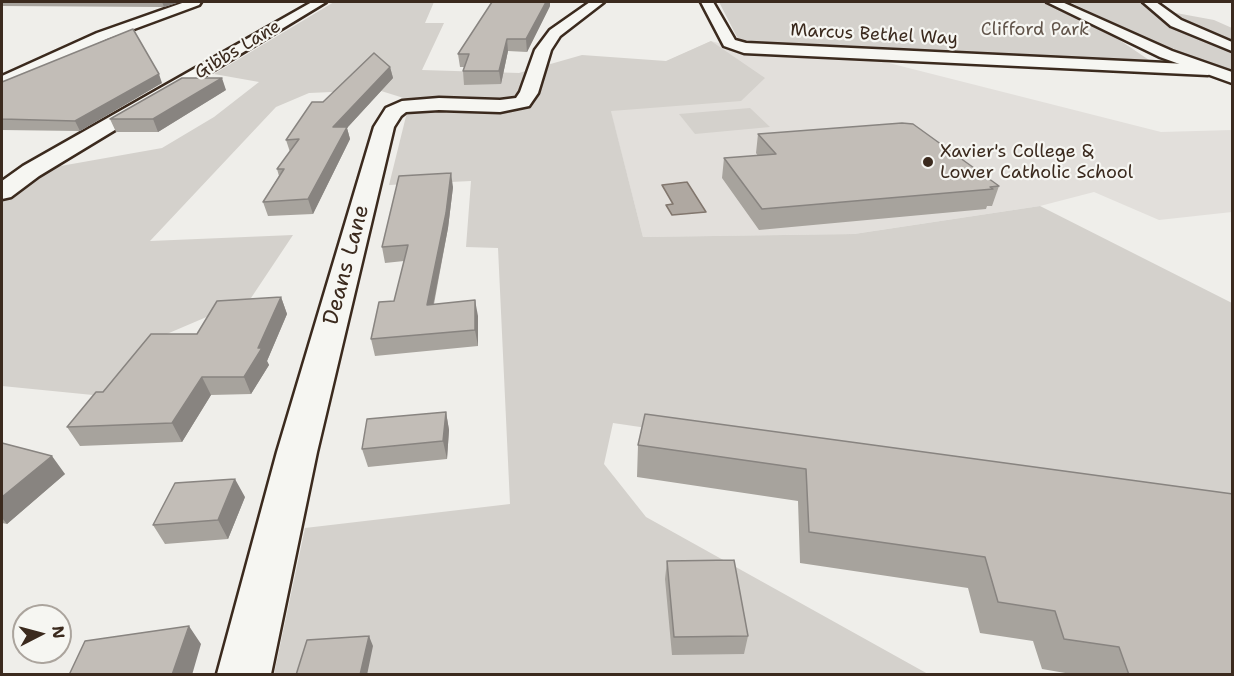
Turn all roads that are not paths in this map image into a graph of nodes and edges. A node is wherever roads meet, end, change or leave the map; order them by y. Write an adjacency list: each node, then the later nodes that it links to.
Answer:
1 (195, 2): 10 (main road)
2 (320, 2): 11 (main road, Gibbs Lane)
3 (598, 2): 12 (main road, Deans Lane)
4 (707, 2): 8 (main road, Marcus Bethel Way)
5 (1053, 2): 8 (main road)
6 (1149, 2): 7 (main road)
7 (1233, 47)
8 (1208, 70): 9 (main road)
9 (1233, 78)
10 (2, 82)
11 (2, 192)
12 (244, 675)

